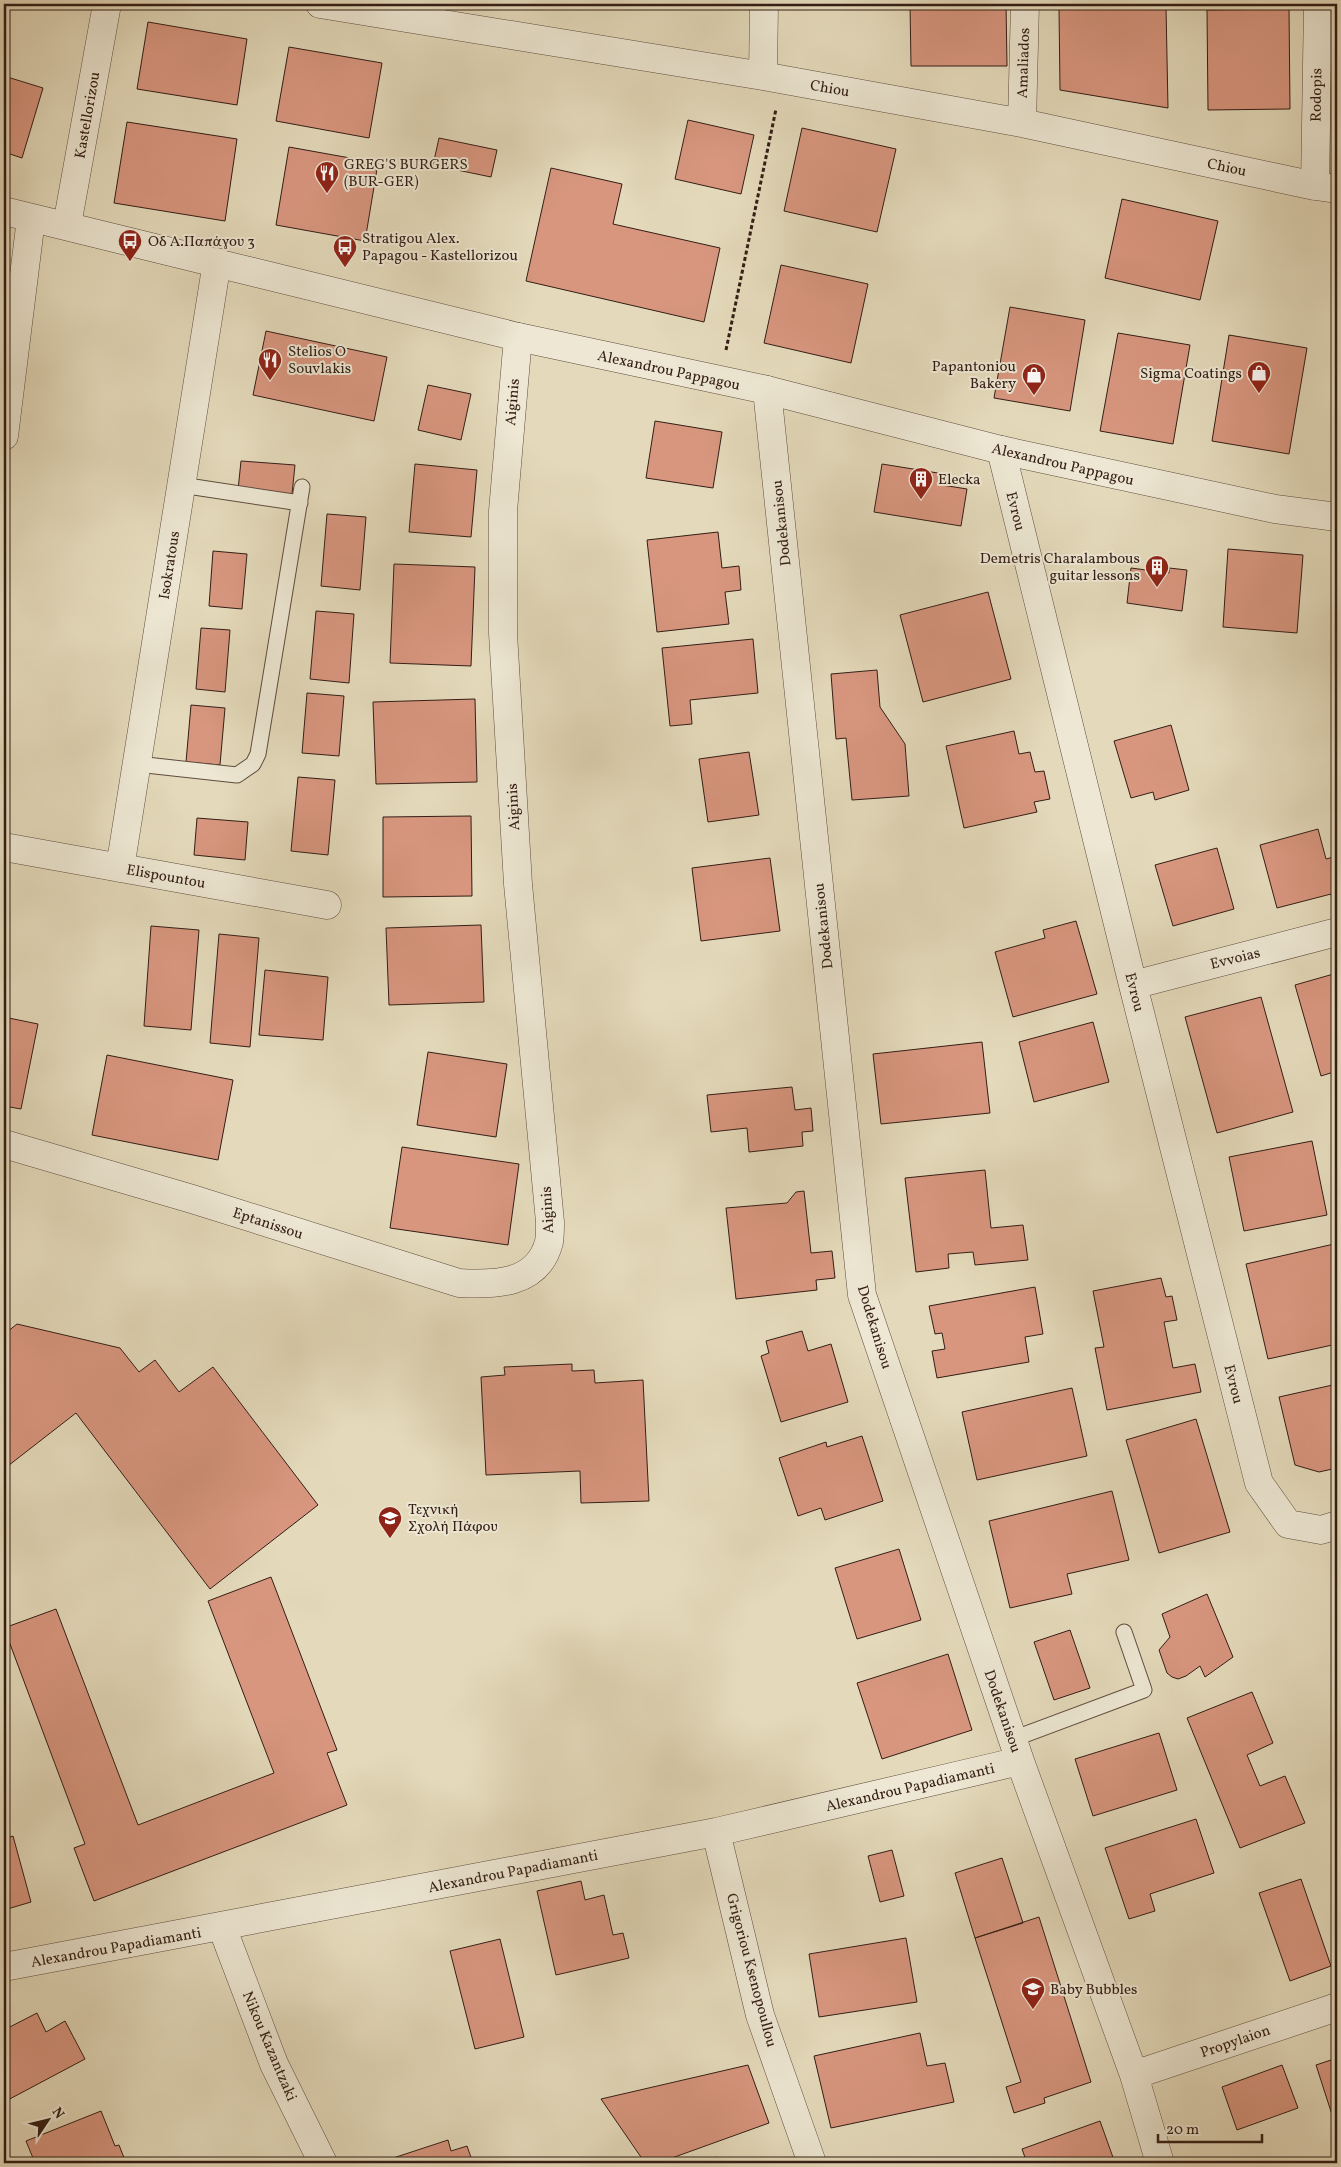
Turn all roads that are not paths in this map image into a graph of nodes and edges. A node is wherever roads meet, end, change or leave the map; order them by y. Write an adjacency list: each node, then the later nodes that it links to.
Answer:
1 (107, 4): 11 (street, Kastellorizou)
2 (320, 4): 6 (street, Chiou)
3 (764, 4): 6 (street)
4 (1025, 4): 7 (street, Amaliados)
5 (1318, 4): 8 (street, Rodopis)
6 (773, 77): 7 (street, Chiou)
7 (1022, 123): 8 (street, Chiou)
8 (1326, 188)
9 (4, 211): 10 (street, Alexandrou Pappagou)
10 (31, 218): 11 (street, Alexandrou Pappagou); 15 (street)
11 (67, 225): 12 (street, Alexandrou Pappagou)
12 (217, 262): 13 (street, Alexandrou Pappagou); 17 (street, Isokratous)
13 (518, 337): 14 (street, Alexandrou Pappagou); 28 (street, Aiginis)
14 (767, 390): 16 (street, Alexandrou Pappagou); 31 (street, Dodekanisou)
15 (4, 436)
16 (1001, 450): 20 (street, Alexandrou Pappagou); 26 (street, Evrou)
17 (181, 485): 19 (lane); 21 (street, Isokratous)
18 (302, 487): 19 (lane)
19 (300, 503): 21 (lane)
20 (1337, 516)
21 (137, 764): 23 (street, Isokratous)
22 (4, 847): 23 (street, Elispountou)
23 (120, 868): 24 (street, Elispountou)
24 (327, 905)
25 (1337, 932): 26 (street, Evvoias)
26 (1133, 985): 29 (street, Evrou)
27 (4, 1144): 28 (street, Eptanissou)
28 (531, 1270)
29 (1337, 1525)
30 (1124, 1632): 31 (lane)
31 (1016, 1750): 32 (street, Alexandrou Papadiamanti); 36 (street, Dodekanisou)
32 (716, 1832): 33 (street, Alexandrou Papadiamanti); 38 (street, Grigoriou Ksenopoullou)
33 (222, 1927): 34 (street, Alexandrou Papadiamanti); 37 (street, Nikou Kazantzaki)
34 (4, 1967)
35 (1337, 2007): 36 (street, Propylaion)
36 (1134, 2075): 39 (street, Dodekanisou)
37 (323, 2163)
38 (812, 2163)
39 (1160, 2163)

